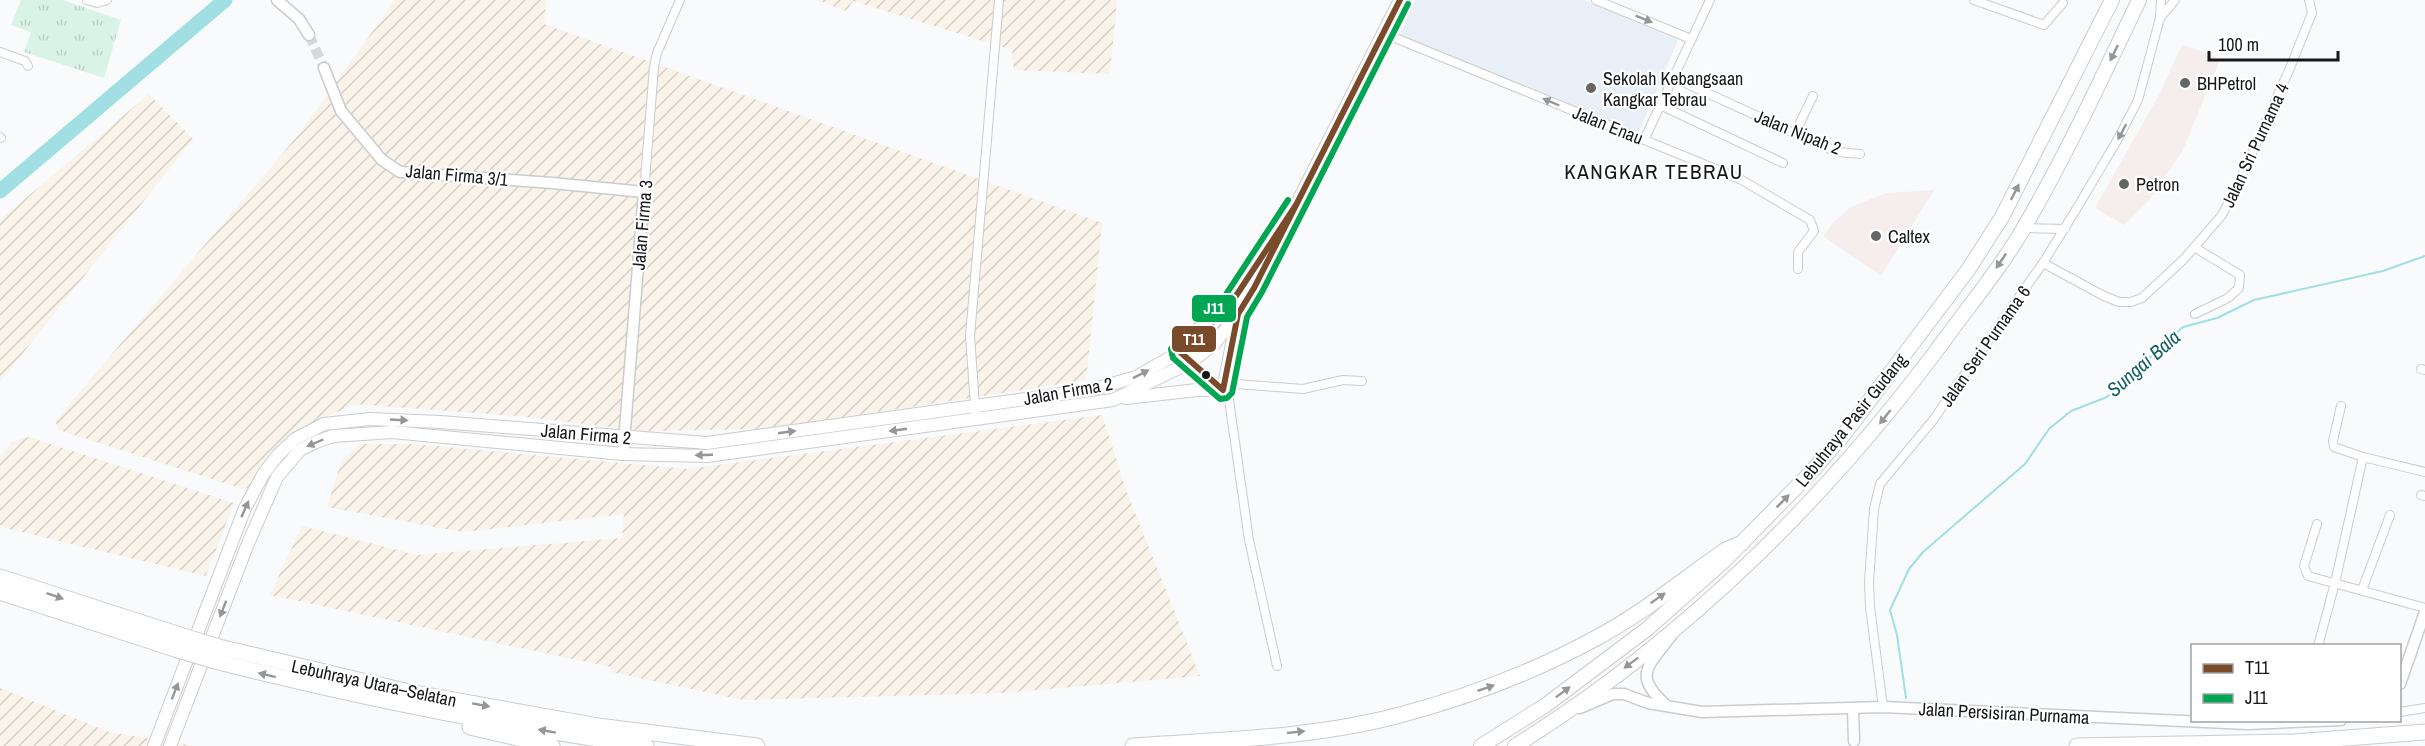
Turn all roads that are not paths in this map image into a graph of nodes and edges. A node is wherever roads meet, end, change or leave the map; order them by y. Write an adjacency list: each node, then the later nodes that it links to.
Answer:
1 (87, 0): 2 (street)
2 (107, 0)
3 (278, 0): 18 (street)
4 (680, 0): 30 (street, Jalan Firma 3)
5 (999, 0): 45 (street)
6 (1400, 0): 17 (main road)
7 (1596, 0): 19 (street, one-way to 19)
8 (1710, 0): 19 (street)
9 (1974, 0): 15 (street)
10 (2112, 0): 52 (highway, Lebuhraya Pasir Gudang, one-way to 10)
11 (2139, 0): 32 (highway, Lebuhraya Pasir Gudang, one-way to 32)
12 (2161, 0): 16 (street)
13 (2175, 0): 16 (street, Jalan Seri Purnama 6)
14 (2309, 0): 34 (street, Jalan Sri Purnama 4)
15 (2063, 3)
16 (2160, 18): 33 (street, Jalan Seri Purnama 6, one-way to 33)
17 (1383, 33): 27 (street, Jalan Enau, one-way to 17); 31 (main road)
18 (309, 35)
19 (1691, 39): 23 (street)
20 (0, 52): 21 (street)
21 (28, 66)
22 (324, 68): 30 (street, Jalan Firma 3/1)
23 (1676, 73): 25 (street); 26 (street, Jalan Nipah 2)
24 (1813, 96): 26 (street)
25 (1660, 105): 27 (street); 29 (street)
26 (1795, 133): 28 (street, Jalan Nipah 2)
27 (1644, 140): 36 (street, Jalan Enau)
28 (1860, 154)
29 (1783, 164)
30 (645, 192): 46 (street, Jalan Firma 3)
31 (1296, 205): 37 (main road, Jalan Firma 2); 39 (main road, Jalan Firma 2)
32 (2024, 228): 33 (street); 58 (highway, Lebuhraya Pasir Gudang, one-way to 58)
33 (2065, 228): 35 (street, Jalan Seri Purnama 6)
34 (2194, 247): 35 (street, Jalan Sri Purnama 4); 38 (street)
35 (2043, 263): 66 (street, Jalan Seri Purnama 6)
36 (1798, 269)
37 (1238, 314): 40 (main road, Jalan Firma 2); 42 (main road)
38 (2195, 314)
39 (1180, 352): 40 (street); 45 (main road, Jalan Firma 2, one-way to 39)
40 (1191, 363): 42 (street); 43 (main road, Jalan Firma 2)
41 (1362, 381): 42 (street)
42 (1223, 390): 43 (main road); 62 (street)
43 (1113, 400): 45 (main road, Jalan Firma 2)
44 (2341, 406): 48 (street)
45 (976, 413): 46 (main road, Jalan Firma 2, one-way to 45); 47 (main road, Jalan Firma 2, one-way to 47)
46 (624, 438): 47 (street, Jalan Firma 3); 76 (main road, Jalan Firma 2, one-way to 46)
47 (623, 454): 77 (main road, Jalan Firma 2, one-way to 77)
48 (2363, 457): 49 (street); 54 (street)
49 (2425, 472)
50 (2390, 514): 55 (street)
51 (2317, 524): 54 (street)
52 (1742, 543): 81 (highway, one-way to 52); 82 (highway, Lebuhraya Pasir Gudang, one-way to 52)
53 (0, 577): 59 (highway, Lebuhraya Utara–Selatan, one-way to 59)
54 (2335, 583): 55 (street); 60 (street)
55 (2362, 590): 57 (street)
56 (0, 592): 59 (highway, Lebuhraya Utara–Selatan)
57 (2425, 610): 63 (street)
58 (1678, 628): 65 (street); 71 (highway, Lebuhraya Pasir Gudang, one-way to 71)
59 (178, 642): 61 (highway, Lebuhraya Utara–Selatan, bridge)
60 (2318, 644)
61 (217, 654): 64 (highway, Lebuhraya Utara–Selatan, one-way to 61); 80 (highway, Lebuhraya Utara–Selatan, one-way to 80)
62 (1277, 666)
63 (2401, 681)
64 (365, 696): 78 (highway); 79 (highway, Lebuhraya Utara–Selatan, one-way to 64)
65 (1667, 706): 68 (street, Jalan Persisiran Purnama); 71 (street, Jalan Persisiran Purnama)
66 (1883, 707): 68 (street, Jalan Persisiran Purnama); 70 (street, Jalan Persisiran Purnama)
67 (2425, 708): 69 (street)
68 (1853, 709): 75 (street)
69 (2401, 712)
70 (2191, 721)
71 (1553, 722): 83 (highway, Lebuhraya Pasir Gudang)
72 (2205, 722): 73 (street, Jalan Persisiran Purnama)
73 (2284, 722)
74 (2425, 732): 84 (highway)
75 (1854, 741)
76 (154, 746)
77 (170, 746)
78 (552, 746)
79 (646, 746)
80 (757, 746)
81 (1133, 746)
82 (1481, 746)
83 (1515, 746)
84 (2077, 746)

